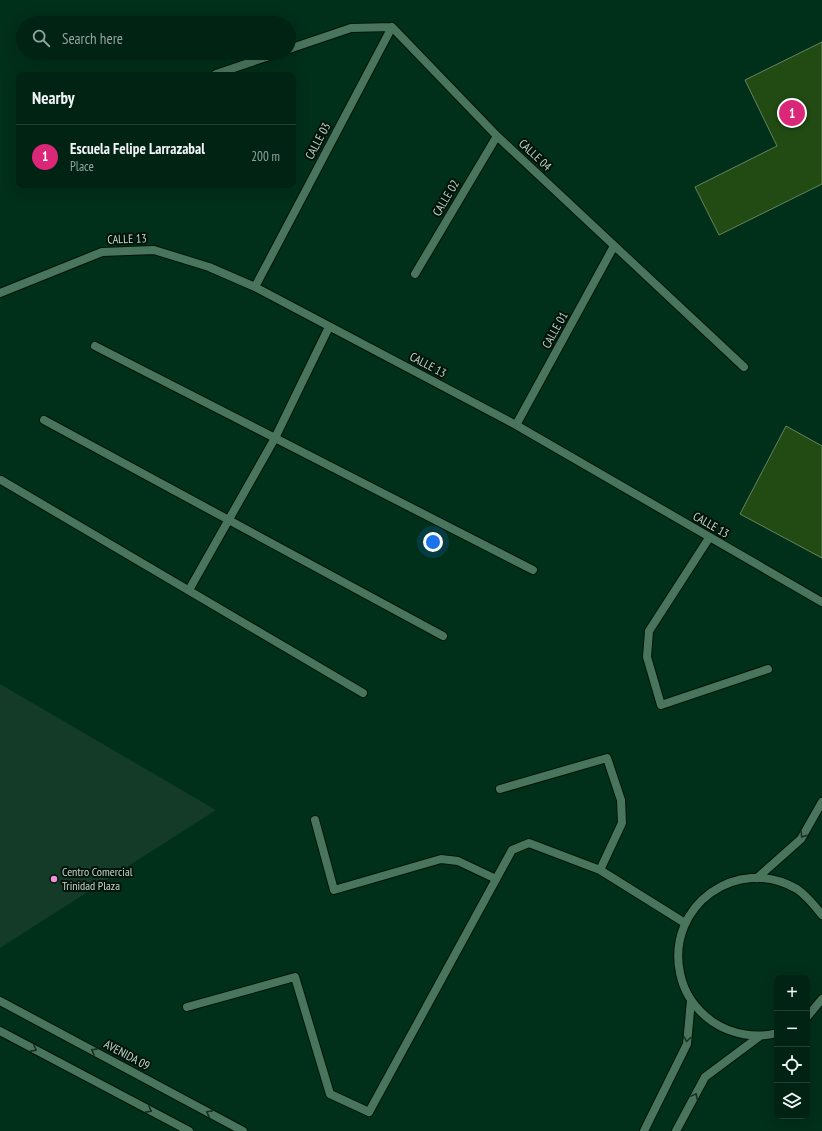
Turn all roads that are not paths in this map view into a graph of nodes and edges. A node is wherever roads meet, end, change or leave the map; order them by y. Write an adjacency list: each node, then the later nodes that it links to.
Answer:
1 (392, 28): 2 (street); 5 (street, CALLE 04); 8 (street, CALLE 03)
2 (296, 47)
3 (257, 60): 4 (street)
4 (222, 72)
5 (497, 136): 6 (street, CALLE 04); 7 (street, CALLE 02)
6 (614, 246): 12 (street, CALLE 04); 14 (street, CALLE 01)
7 (415, 274)
8 (255, 287): 9 (street, CALLE 13); 10 (street, CALLE 13)
9 (0, 293)
10 (329, 327): 14 (street, CALLE 13); 15 (street)
11 (95, 346): 15 (street)
12 (744, 367)
13 (44, 420): 17 (street)
14 (516, 425): 18 (street, CALLE 13)
15 (275, 438): 17 (street); 19 (street)
16 (1, 480): 20 (street)
17 (229, 520): 20 (street); 22 (street)
18 (709, 538): 21 (street, CALLE 13); 23 (street)
19 (533, 570)
20 (189, 590): 24 (street)
21 (822, 602)
22 (443, 636)
23 (768, 669)
24 (363, 693)
25 (500, 789): 28 (street)
26 (822, 802): 29 (street, one-way to 29)
27 (315, 820): 30 (street)
28 (600, 870): 30 (street); 32 (street)
29 (757, 878): 31 (street); 32 (street)
30 (496, 879): 36 (street)
31 (822, 916)
32 (685, 923): 34 (street)
33 (822, 999): 37 (street)
34 (691, 1000): 40 (street); 43 (street, one-way to 43)
35 (0, 1001): 42 (street, AVENIDA 09, one-way to 35)
36 (187, 1007)
37 (810, 1013)
38 (0, 1031): 41 (street, one-way to 41)
39 (774, 1034): 40 (street)
40 (760, 1036): 44 (street, one-way to 40)
41 (189, 1131)
42 (243, 1131)
43 (644, 1131)
44 (676, 1131)

